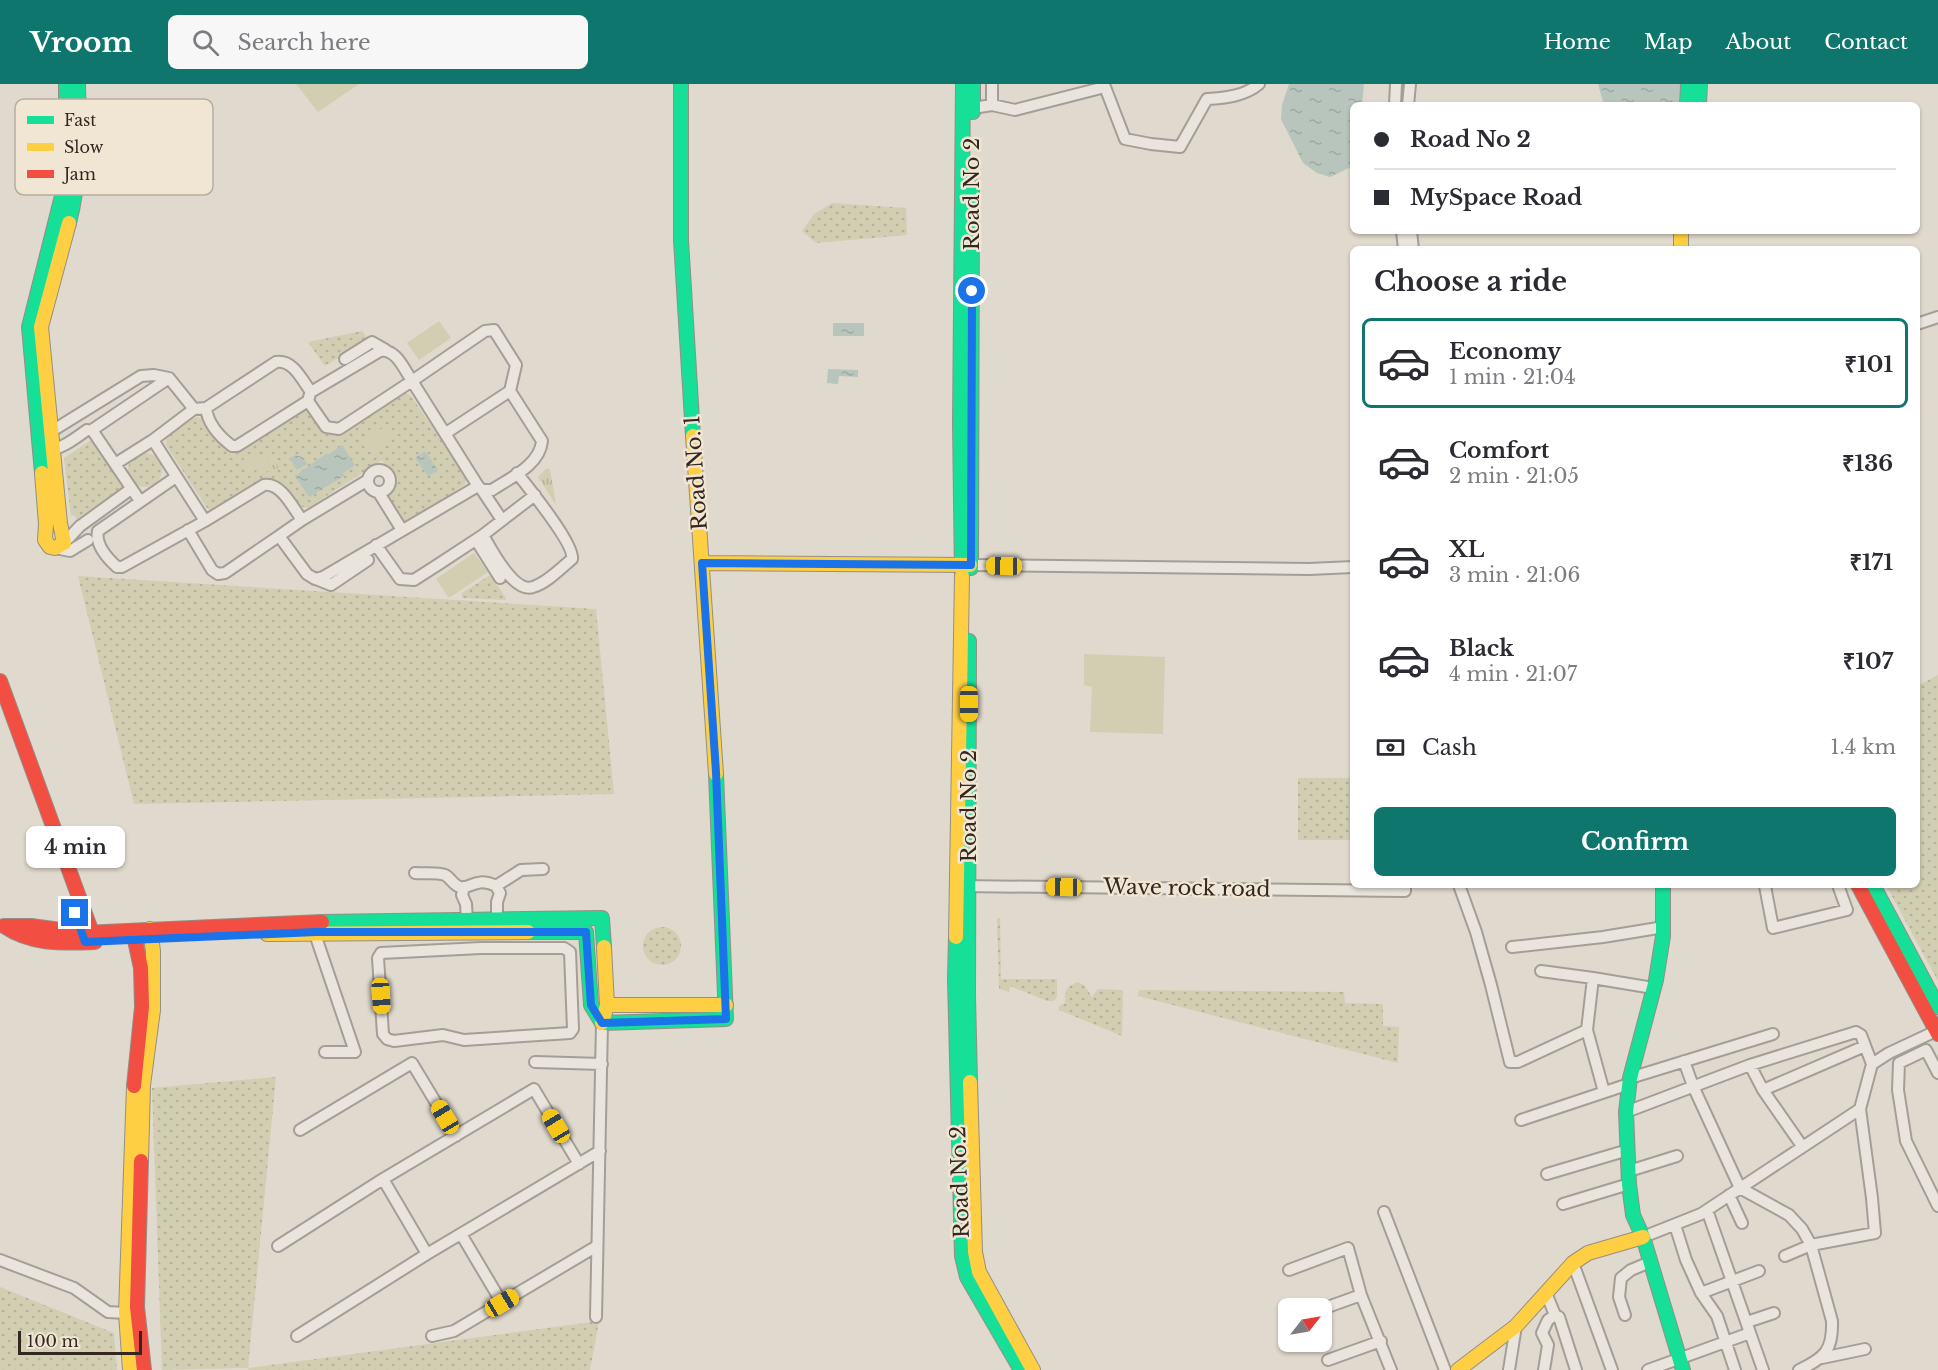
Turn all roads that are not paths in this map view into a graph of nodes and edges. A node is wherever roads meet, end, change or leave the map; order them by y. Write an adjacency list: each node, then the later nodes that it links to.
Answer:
1 (681, 84): 56 (street, Road No. 1)
2 (963, 84): 57 (street, Road No 2)
3 (973, 84): 16 (street, Road No 2)
4 (992, 84): 15 (street)
5 (1259, 84): 10 (street)
6 (1396, 84): 11 (street)
7 (1410, 84): 12 (street)
8 (1688, 84): 13 (street)
9 (1700, 84): 14 (street)
10 (1101, 86): 15 (street)
11 (1395, 102)
12 (1408, 102)
13 (1687, 102)
14 (1699, 102)
15 (992, 105): 16 (street)
16 (973, 108): 57 (street, Road No 2)
17 (65, 195): 19 (street)
18 (73, 195): 19 (street)
19 (63, 222): 30 (street); 35 (street)
20 (1938, 316): 21 (street)
21 (1920, 323)
22 (386, 350): 23 (street); 25 (street); 27 (street)
23 (345, 359)
24 (169, 378): 29 (street); 30 (street); 36 (street)
25 (412, 381): 26 (street); 27 (street); 31 (street)
26 (510, 391): 31 (street); 37 (street)
27 (310, 396): 28 (street); 28 (street)
28 (206, 408): 29 (street)
29 (194, 409): 33 (street)
30 (52, 431): 34 (street)
31 (446, 433): 40 (street)
32 (88, 434): 34 (street)
33 (153, 440): 36 (street); 38 (street)
34 (54, 450): 35 (street); 53 (street)
35 (39, 451): 53 (street)
36 (115, 464): 41 (street)
37 (518, 473): 40 (street); 43 (street)
38 (176, 477): 44 (street); 47 (street)
39 (368, 480): 42 (street); 42 (street); 45 (street)
40 (480, 488): 46 (street); 49 (street)
41 (131, 489): 44 (street); 53 (street)
42 (379, 493): 49 (street)
43 (535, 495): 46 (street); 51 (street)
44 (140, 501): 48 (street)
45 (302, 520): 47 (street); 50 (street)
46 (502, 520): 51 (street)
47 (205, 521): 48 (street)
48 (188, 530): 50 (street)
49 (402, 530): 54 (street)
50 (279, 536): 60 (street)
51 (479, 538): 54 (street); 59 (street)
52 (88, 540): 53 (street)
53 (59, 545)
54 (376, 545): 60 (street)
55 (368, 560): 60 (street)
56 (702, 563): 57 (street); 91 (street, Road No. 1)
57 (967, 565): 58 (street); 66 (street, Road No 2)
58 (1350, 567)
59 (500, 578)
60 (315, 579)
61 (0, 681): 82 (street)
62 (0, 704): 82 (street)
63 (543, 869): 65 (street)
64 (415, 873): 67 (street)
65 (496, 886): 67 (street); 77 (street)
66 (963, 886): 68 (street, Wave rock road); 87 (street, Road No 2); 166 (street, Road No 2)
67 (464, 887): 75 (street)
68 (1350, 888)
69 (1460, 888): 94 (street)
70 (1663, 888): 78 (street)
71 (1767, 888): 72 (street)
72 (1839, 888)
73 (1860, 888): 95 (street)
74 (1875, 888): 92 (street)
75 (467, 920): 77 (street); 80 (street)
76 (2, 925): 82 (street)
77 (496, 926): 79 (street); 84 (street); 85 (street); 90 (street); 93 (street)
78 (1664, 927): 83 (street); 89 (street)
79 (316, 932): 80 (street); 98 (street)
80 (151, 934): 81 (street); 164 (street)
81 (134, 935): 82 (street); 149 (street)
82 (89, 938)
83 (1512, 947)
84 (491, 948): 85 (street); 85 (street)
85 (505, 948)
86 (1541, 971): 88 (street)
87 (955, 978): 165 (street, Road No.2)
88 (1593, 978): 89 (street); 94 (street)
89 (1653, 988): 105 (street)
90 (606, 1005): 91 (street); 93 (street)
91 (726, 1005): 93 (street, Road No. 1)
92 (1938, 1007)
93 (602, 1023): 101 (street)
94 (1587, 1030): 108 (street)
95 (1937, 1032): 102 (street)
96 (1773, 1034): 100 (street)
97 (1865, 1046): 102 (street); 103 (street); 107 (street)
98 (325, 1052)
99 (535, 1062): 101 (street)
100 (1684, 1062): 105 (street); 106 (street)
101 (602, 1064): 116 (street)
102 (1872, 1064): 109 (street)
103 (1750, 1065): 106 (street); 107 (street)
104 (1938, 1072): 125 (street)
105 (1630, 1081): 108 (street); 110 (street)
106 (1693, 1086): 110 (street); 122 (street)
107 (1763, 1090): 114 (street)
108 (1604, 1092): 111 (street)
109 (1860, 1109): 114 (street); 132 (street)
110 (1626, 1112): 115 (street)
111 (1521, 1120)
112 (300, 1130): 113 (street)
113 (456, 1136): 118 (street); 121 (street)
114 (1802, 1146): 122 (street)
115 (1628, 1150): 119 (street); 120 (street)
116 (600, 1151): 118 (street); 134 (street)
117 (1677, 1156): 120 (street)
118 (579, 1164): 130 (street)
119 (1547, 1174)
120 (1629, 1178): 124 (street); 131 (street)
121 (383, 1179): 133 (street); 135 (street)
122 (1740, 1188): 123 (street); 132 (street)
123 (1729, 1196): 126 (street); 128 (street)
124 (1563, 1204)
125 (1938, 1206)
126 (1707, 1210): 129 (street); 142 (street)
127 (1384, 1212): 168 (street)
128 (1742, 1223)
129 (1675, 1225): 131 (street); 143 (street)
130 (461, 1234): 135 (street); 146 (street)
131 (1643, 1238): 138 (street); 139 (street)
132 (1811, 1245): 136 (street); 160 (street)
133 (278, 1246)
134 (597, 1246): 146 (street); 152 (street)
135 (427, 1254): 155 (street)
136 (1785, 1256)
137 (0, 1260): 149 (street)
138 (1650, 1262): 150 (street); 162 (street)
139 (1573, 1263): 145 (street); 173 (street)
140 (1289, 1270): 144 (street)
141 (1760, 1271): 142 (street)
142 (1734, 1281): 143 (street); 154 (street)
143 (1701, 1293): 158 (street)
144 (1361, 1295): 147 (street); 157 (street)
145 (1544, 1295): 151 (street); 153 (street)
146 (502, 1303): 156 (street)
147 (1332, 1305)
148 (1774, 1312): 154 (street)
149 (126, 1313): 163 (street)
150 (1625, 1315)
151 (1553, 1316): 171 (street); 172 (street)
152 (596, 1317)
153 (1516, 1326): 169 (street); 170 (street)
154 (1749, 1327): 158 (street); 176 (street)
155 (297, 1336)
156 (432, 1336)
157 (1381, 1341): 161 (street); 167 (street)
158 (1727, 1342): 162 (street); 175 (street)
159 (1865, 1349): 160 (street)
160 (1822, 1358): 177 (street)
161 (1328, 1360)
162 (1681, 1365): 174 (street)
163 (130, 1370)
164 (144, 1370)
165 (1021, 1370)
166 (1033, 1370)
167 (1391, 1370)
168 (1445, 1370)
169 (1458, 1370)
170 (1509, 1370)
171 (1544, 1370)
172 (1576, 1370)
173 (1612, 1370)
174 (1648, 1370)
175 (1735, 1370)
176 (1763, 1370)
177 (1799, 1370)

